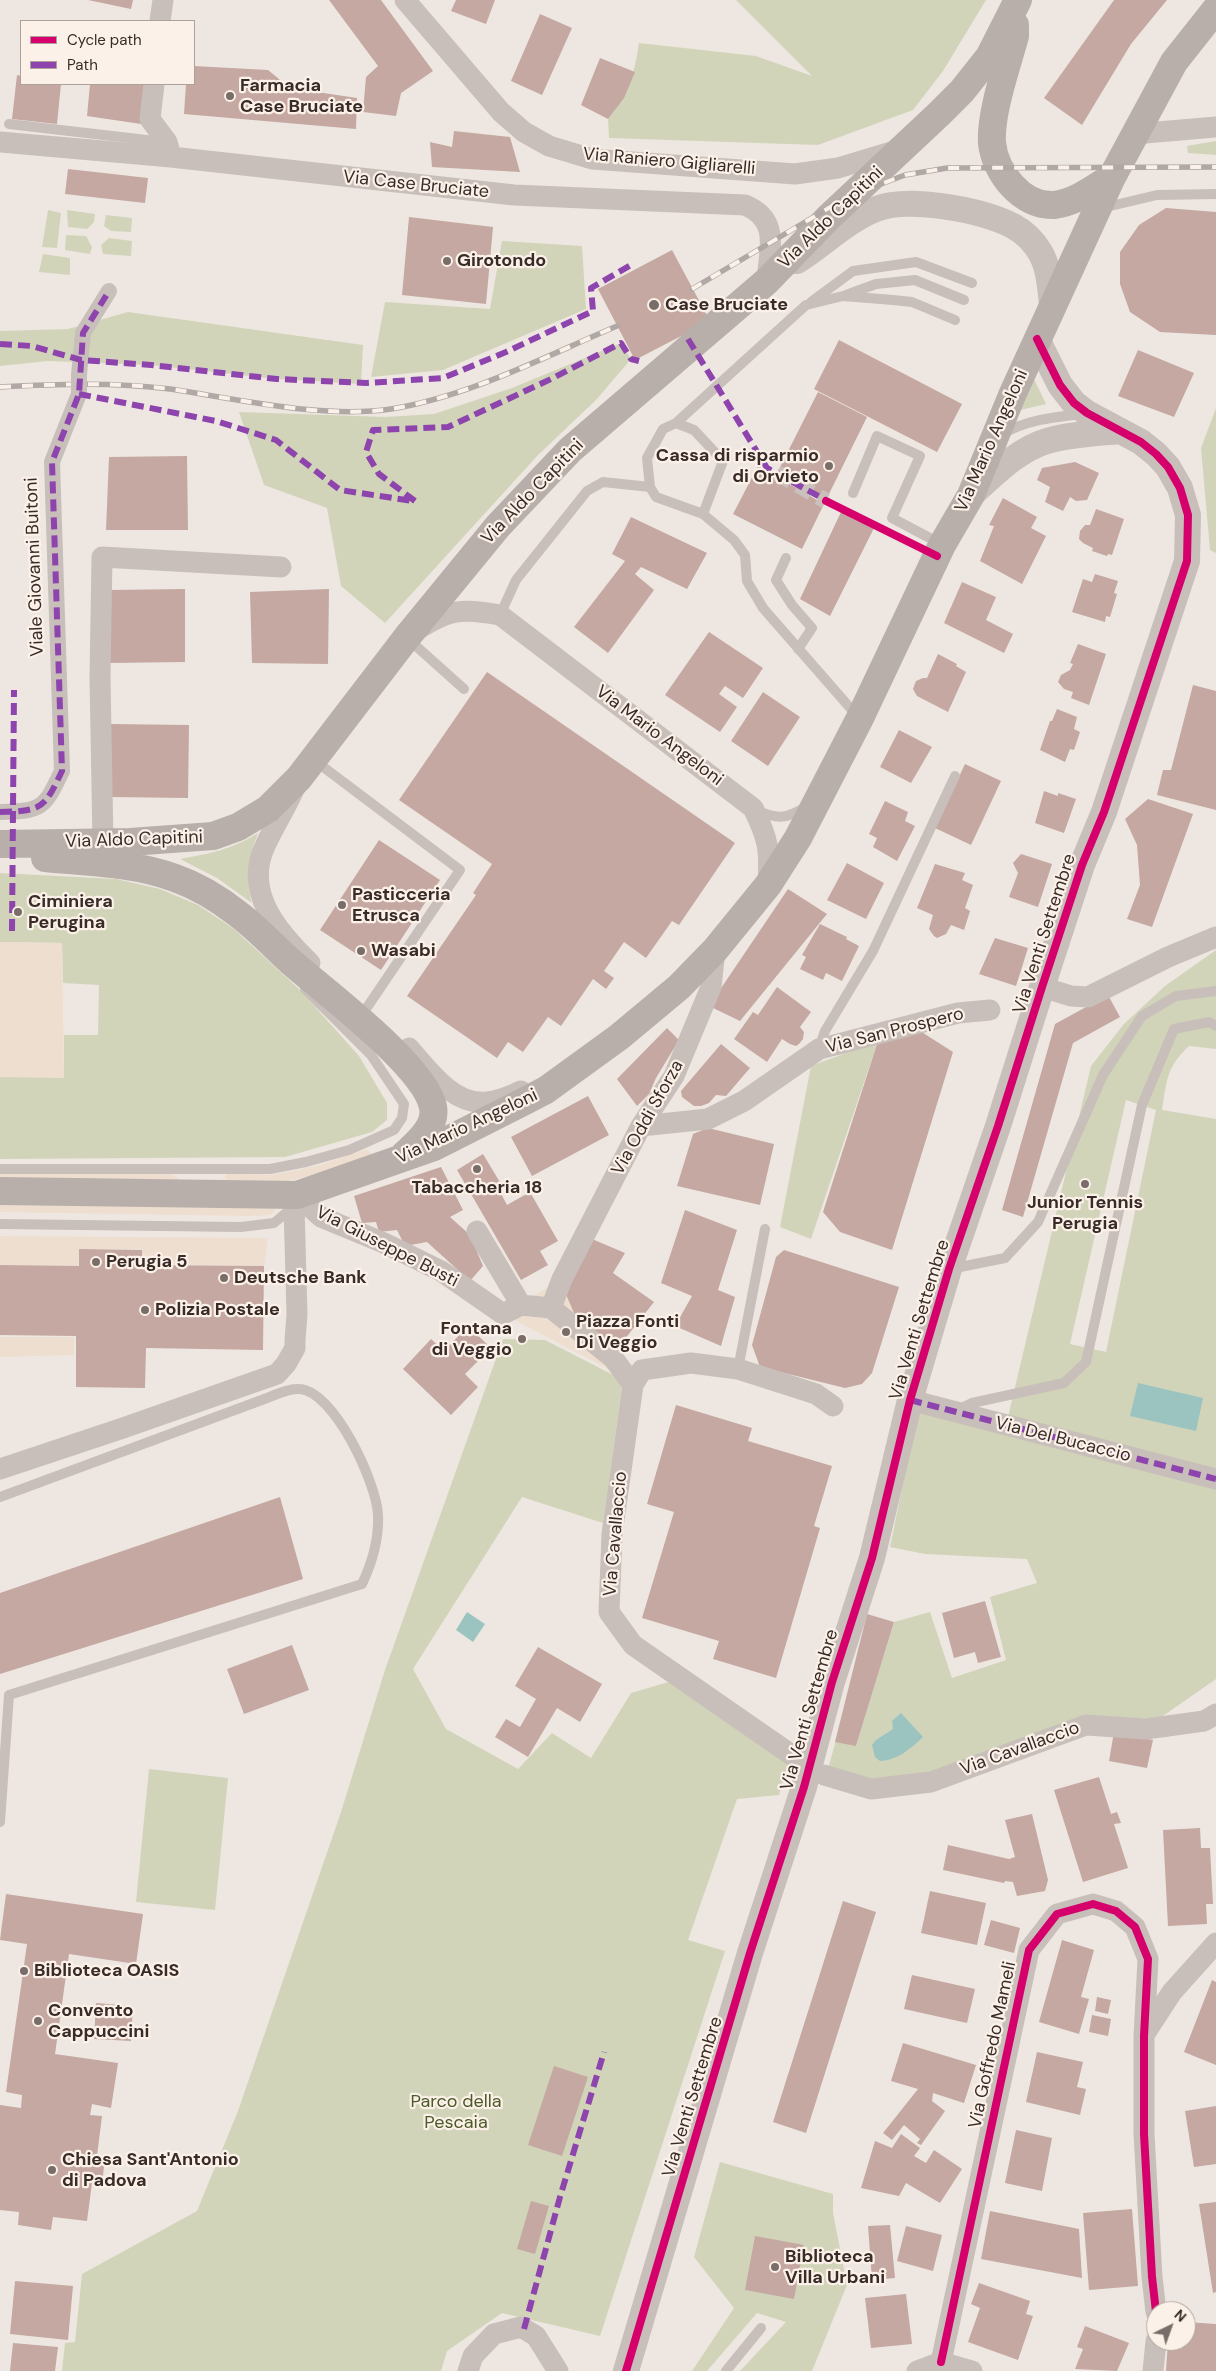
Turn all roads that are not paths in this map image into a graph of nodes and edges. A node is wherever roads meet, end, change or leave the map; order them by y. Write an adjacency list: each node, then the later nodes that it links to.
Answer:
1 (163, 0): 5 (street)
2 (405, 0): 10 (street, Via Raniero Gigliarelli)
3 (1017, 3): 10 (main road, Via Aldo Capitini); 12 (main road)
4 (1216, 9): 9 (main road, Via Mario Angeloni)
5 (160, 20)
6 (154, 85): 11 (street)
7 (1216, 127): 9 (street)
8 (4, 133): 11 (street, Via Case Bruciate)
9 (1134, 134): 12 (main road, Via Mario Angeloni)
10 (903, 148): 15 (main road, Via Aldo Capitini)
11 (169, 150): 15 (street, Via Case Bruciate)
12 (1112, 177): 14 (main road, Via Mario Angeloni)
13 (1216, 194): 14 (lane)
14 (1096, 210): 20 (main road, Via Mario Angeloni)
15 (767, 281): 20 (street); 36 (main road, Via Aldo Capitini)
16 (972, 283): 21 (lane)
17 (109, 291): 44 (street, Viale Giovanni Buitoni, bridge)
18 (843, 296): 19 (lane); 21 (lane); 22 (lane)
19 (964, 300)
20 (1052, 304): 23 (main road, Via Mario Angeloni)
21 (806, 305): 25 (lane)
22 (955, 320)
23 (1037, 339): 24 (street, Via Venti Settembre); 27 (main road, Via Mario Angeloni)
24 (1087, 413): 26 (street, Via Venti Settembre); 27 (lane)
25 (676, 423): 28 (lane); 31 (lane)
26 (1121, 430): 30 (street); 51 (street, Via Venti Settembre)
27 (994, 439): 30 (main road, Via Mario Angeloni)
28 (650, 487): 31 (lane); 35 (lane)
29 (853, 493): 32 (lane)
30 (971, 495): 32 (main road, Via Mario Angeloni)
31 (703, 514): 37 (lane)
32 (942, 545): 39 (main road, Via Mario Angeloni)
33 (786, 558): 37 (lane)
34 (280, 567): 46 (street)
35 (500, 616): 36 (street, Via Mario Angeloni); 43 (street, Via Mario Angeloni)
36 (406, 637): 38 (lane); 40 (main road, Via Aldo Capitini)
37 (798, 648): 39 (lane)
38 (464, 689)
39 (860, 718): 42 (main road, Via Mario Angeloni)
40 (306, 769): 46 (main road, Via Aldo Capitini); 53 (street); 53 (lane)
41 (955, 776): 56 (lane)
42 (819, 799): 43 (lane); 47 (main road, Via Mario Angeloni)
43 (753, 808): 47 (street, Via Mario Angeloni)
44 (0, 812)
45 (3, 841): 46 (main road, Via Aldo Capitini); 50 (main road)
46 (103, 842)
47 (768, 885): 49 (main road, Via Mario Angeloni)
48 (1216, 937): 51 (street)
49 (715, 950): 57 (main road, Via Mario Angeloni); 58 (street, Via Oddi Sforza)
50 (290, 961): 59 (main road); 61 (lane)
51 (1042, 987): 67 (street, Via Venti Settembre)
52 (1216, 991): 67 (lane)
53 (366, 1009): 57 (street)
54 (990, 1010): 56 (street, Via San Prospero)
55 (1216, 1026): 74 (lane)
56 (819, 1049): 58 (street, Via San Prospero)
57 (563, 1078): 59 (main road, Via Mario Angeloni)
58 (640, 1126): 68 (street, Via Oddi Sforza)
59 (398, 1161): 63 (main road, Via Mario Angeloni)
60 (0, 1169): 61 (lane)
61 (207, 1182): 62 (main road, Via Mario Angeloni); 63 (main road, Via Mario Angeloni)
62 (0, 1191)
63 (295, 1200): 64 (lane); 69 (street, Via Giuseppe Busti); 75 (street)
64 (0, 1224)
65 (765, 1229): 70 (lane)
66 (477, 1231): 69 (street)
67 (950, 1269): 72 (street, Via Venti Settembre)
68 (551, 1308): 69 (street); 71 (street)
69 (512, 1310)
70 (738, 1369): 71 (street); 73 (street)
71 (637, 1378): 79 (street, Via Cavallaccio)
72 (910, 1400): 74 (street, Via Del Bucaccio); 90 (street, Via Venti Settembre)
73 (833, 1406)
74 (954, 1411): 76 (street, Via Del Bucaccio)
75 (0, 1469)
76 (1216, 1479)
77 (0, 1496): 81 (lane)
78 (1212, 1722): 80 (street, Via Cavallaccio)
79 (796, 1758)
80 (824, 1775)
81 (0, 1822)
82 (1216, 1943): 83 (street)
83 (1144, 2036): 84 (street, Via Goffredo Mameli); 87 (street, Via Goffredo Mameli)
84 (1155, 2301)
85 (761, 2328): 91 (lane)
86 (1155, 2351): 94 (street)
87 (941, 2362): 92 (street); 93 (street)
88 (468, 2371): 89 (street)
89 (558, 2371)
90 (626, 2371)
91 (726, 2371)
92 (917, 2371)
93 (972, 2371)
94 (1153, 2371)

